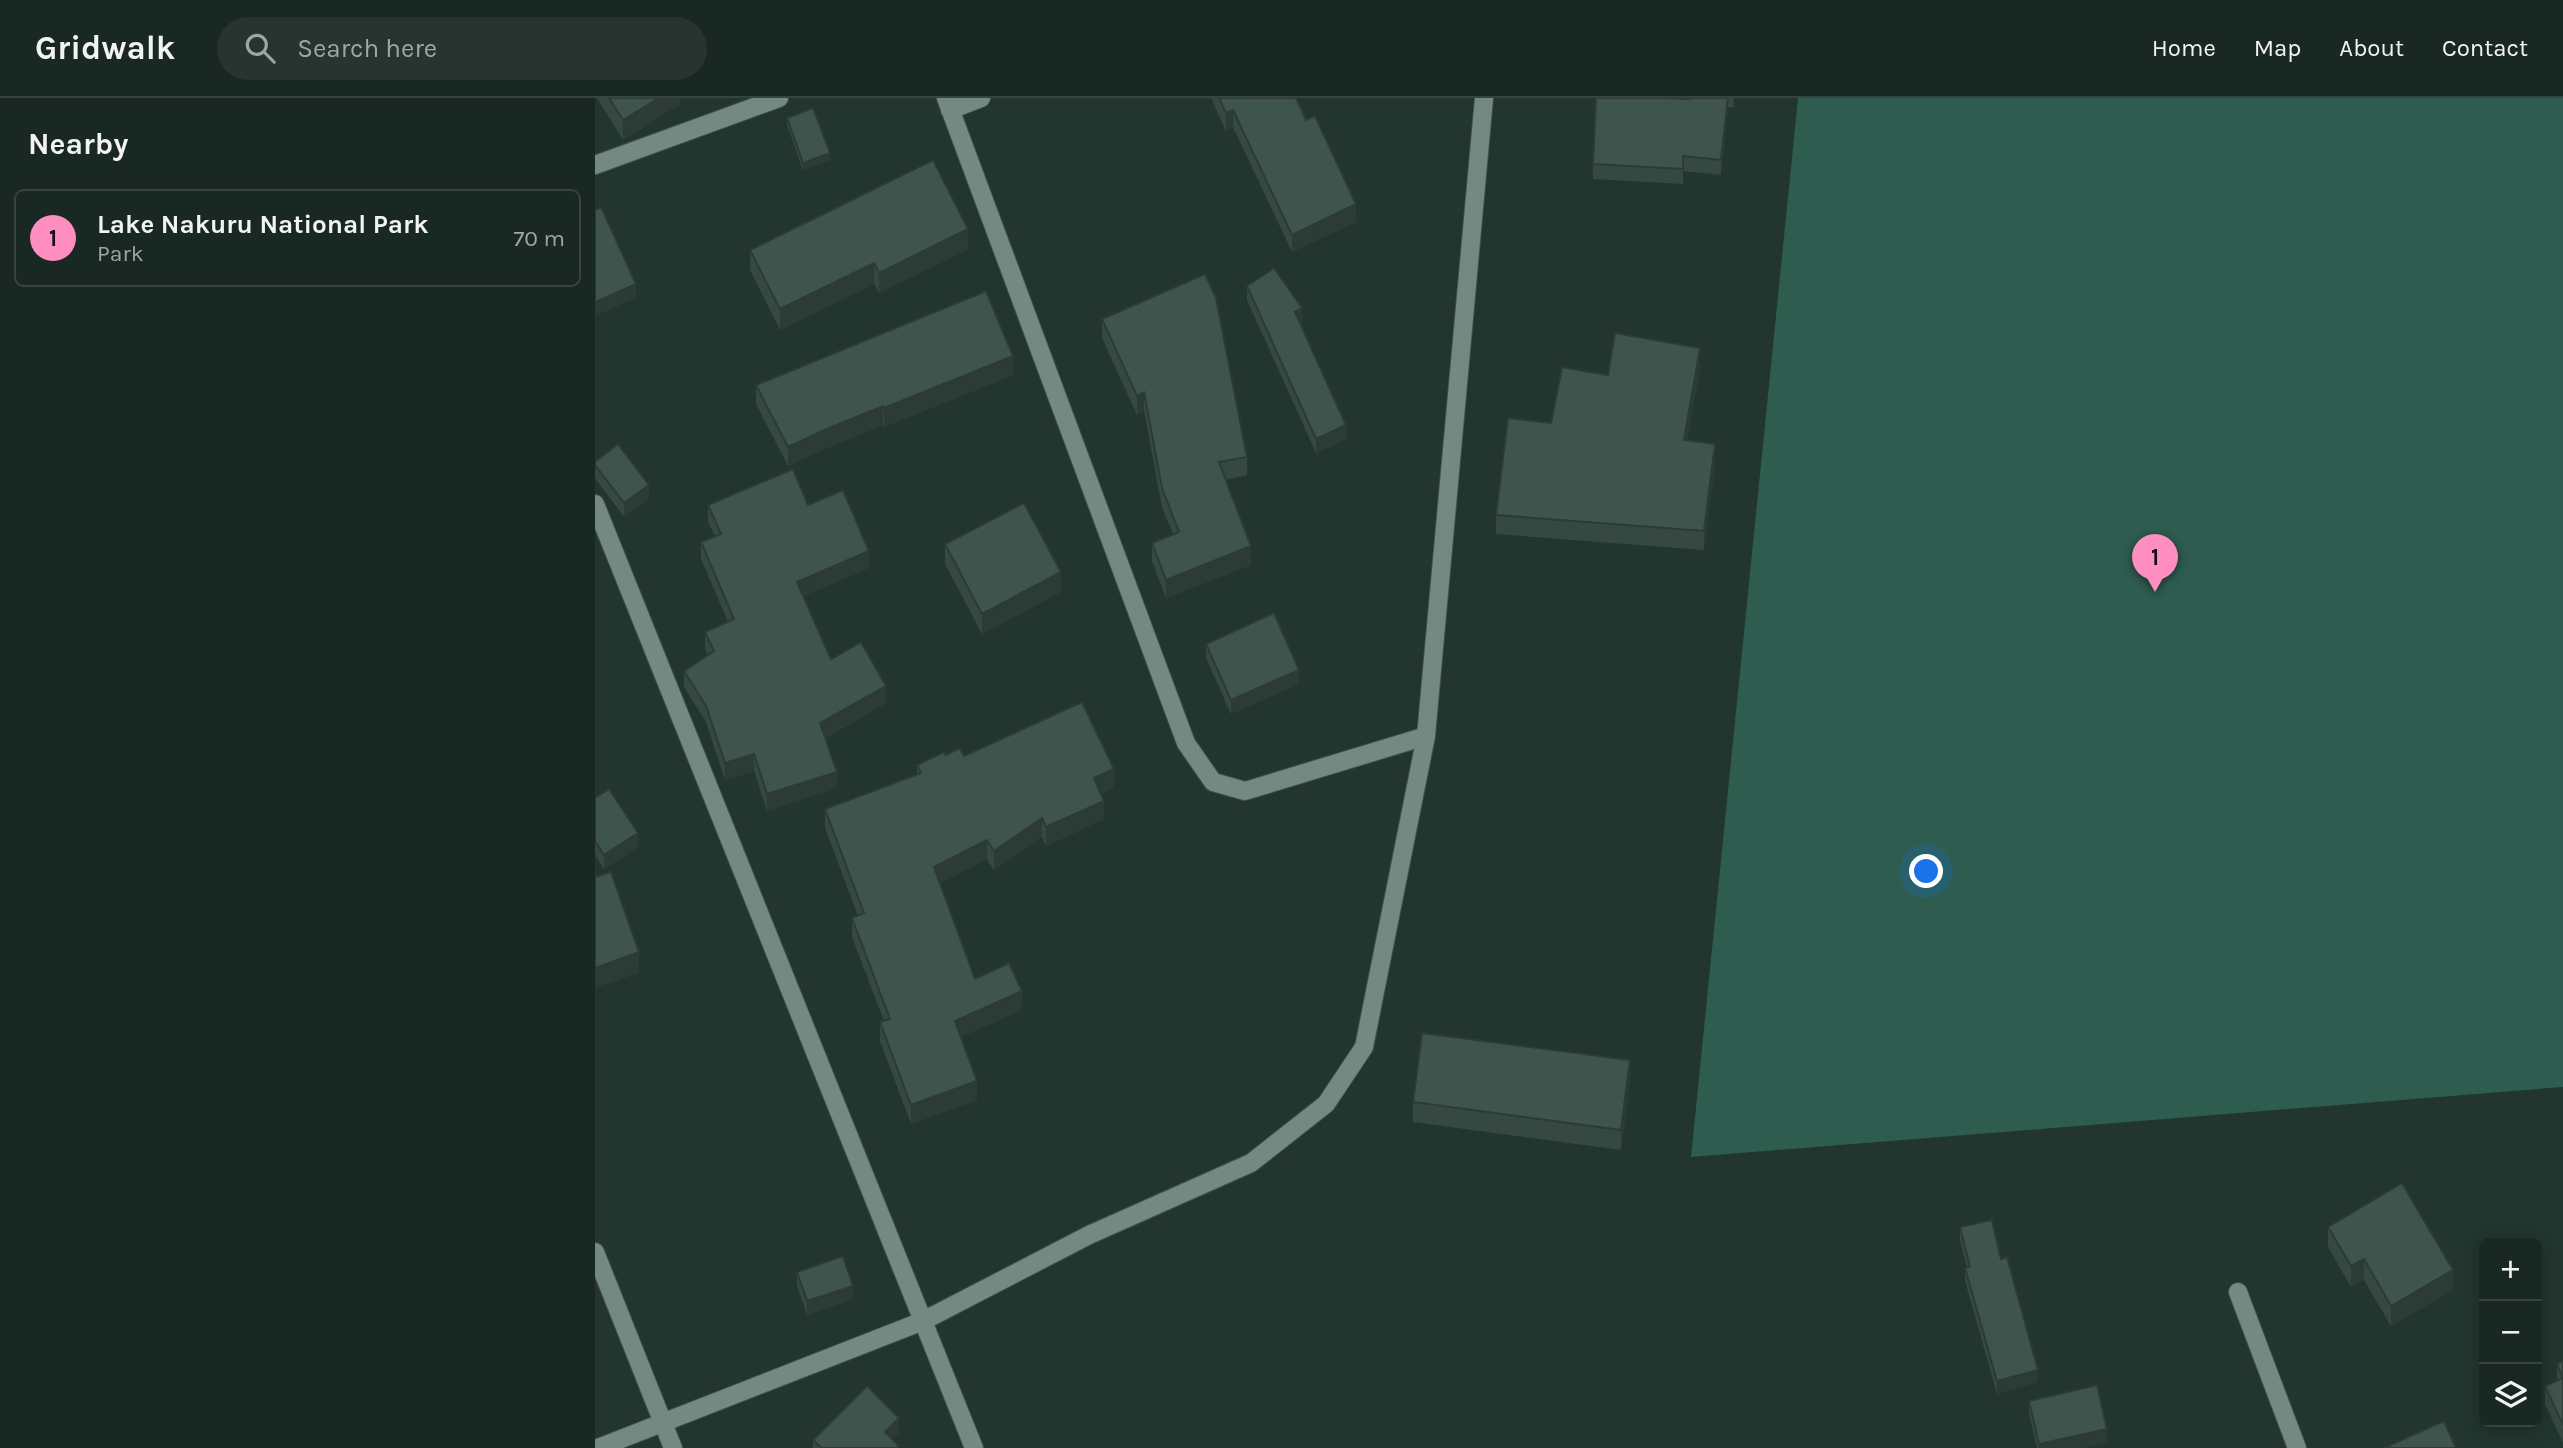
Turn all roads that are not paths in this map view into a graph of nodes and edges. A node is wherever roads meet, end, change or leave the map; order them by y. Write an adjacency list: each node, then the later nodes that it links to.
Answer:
1 (779, 98): 5 (street)
2 (981, 98): 4 (street)
3 (1484, 98): 7 (street)
4 (948, 104): 7 (street)
5 (595, 165)
6 (595, 504): 10 (street)
7 (1426, 736): 10 (street)
8 (595, 1252): 11 (street)
9 (2238, 1292): 15 (street)
10 (923, 1321): 11 (street); 14 (street)
11 (663, 1423): 12 (street); 13 (street)
12 (597, 1448)
13 (673, 1448)
14 (974, 1448)
15 (2297, 1448)

